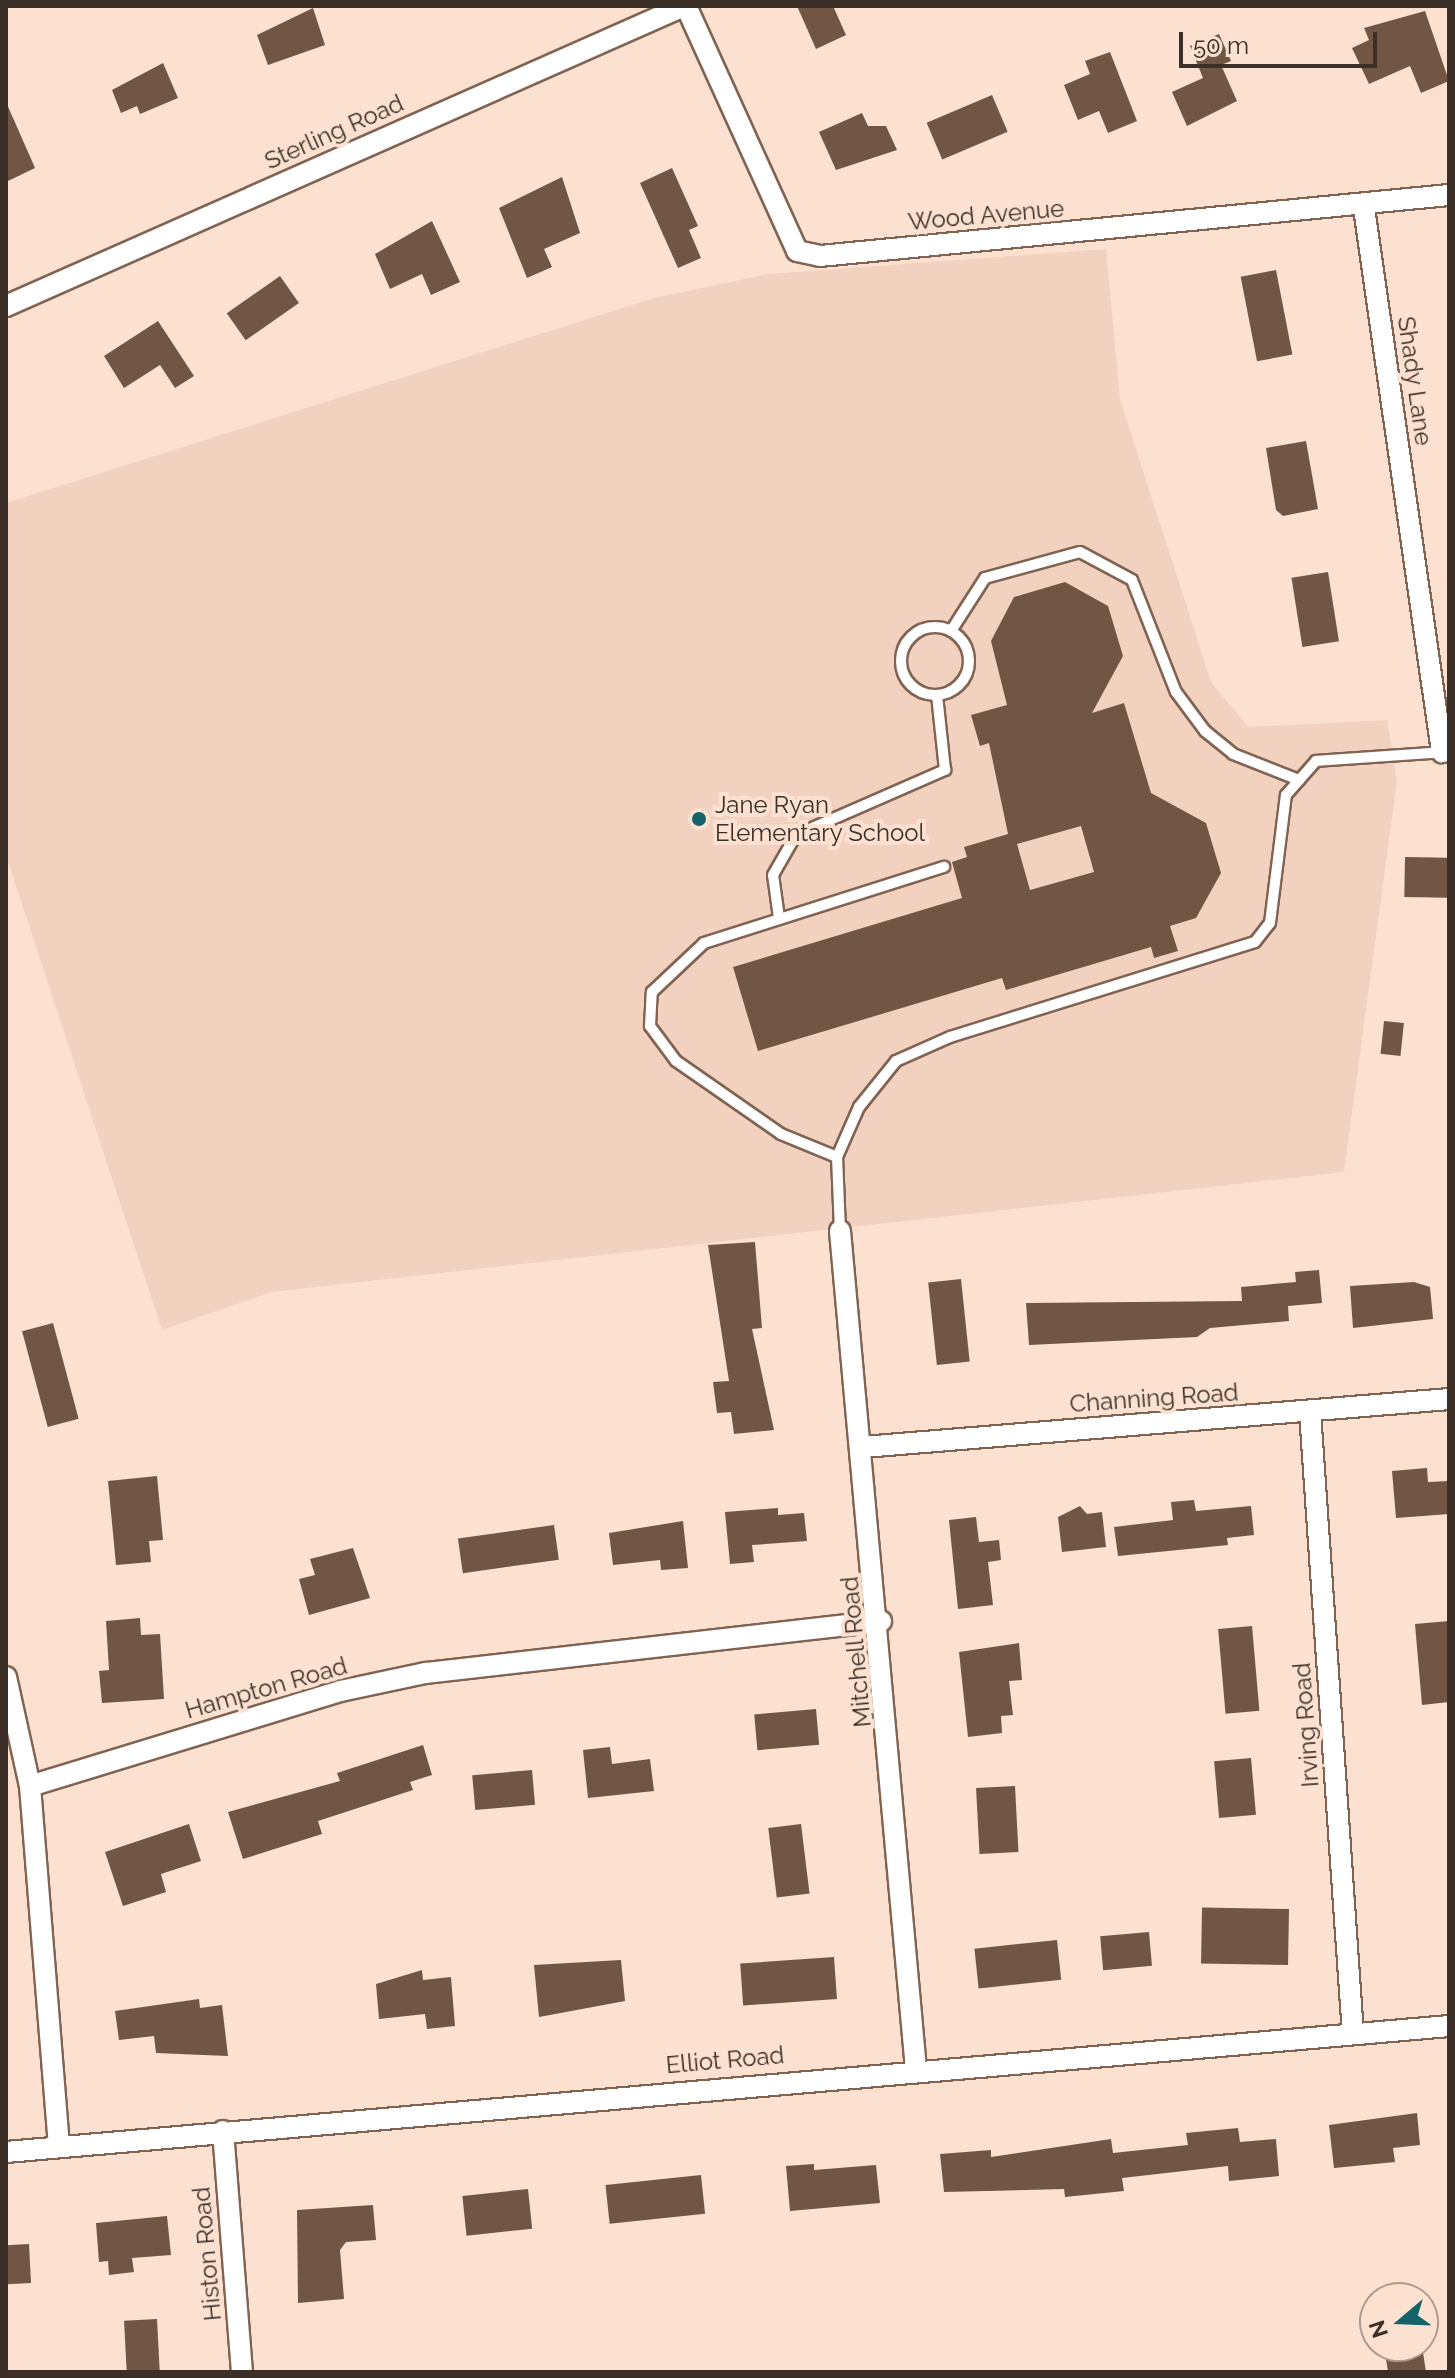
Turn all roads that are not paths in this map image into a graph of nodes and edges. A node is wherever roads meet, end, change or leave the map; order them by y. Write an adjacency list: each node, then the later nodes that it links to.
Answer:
1 (685, 6): 3 (street, Wood Avenue); 4 (street, Sterling Road)
2 (1449, 195): 3 (street, Wood Avenue)
3 (1364, 208): 7 (street, Shady Lane)
4 (6, 306)
5 (951, 631): 6 (lane); 6 (lane); 8 (lane)
6 (937, 695): 10 (lane)
7 (1445, 752): 8 (lane)
8 (1299, 780): 11 (lane)
9 (944, 867): 10 (lane)
10 (779, 918): 11 (lane)
11 (837, 1157): 12 (lane)
12 (840, 1231): 15 (street, Mitchell Road)
13 (1449, 1399): 14 (street, Channing Road)
14 (1310, 1412): 15 (street, Channing Road); 20 (street, Irving Road)
15 (863, 1447): 16 (street, Mitchell Road)
16 (881, 1621): 18 (street, Hampton Road); 21 (street, Mitchell Road)
17 (6, 1677): 18 (street)
18 (30, 1786): 23 (street)
19 (1449, 2026): 20 (street, Elliot Road)
20 (1353, 2034): 21 (street, Elliot Road)
21 (916, 2070): 22 (street, Elliot Road)
22 (223, 2131): 23 (street, Elliot Road); 25 (street, Histon Road)
23 (59, 2147): 24 (street, Elliot Road)
24 (6, 2152)
25 (242, 2372)

